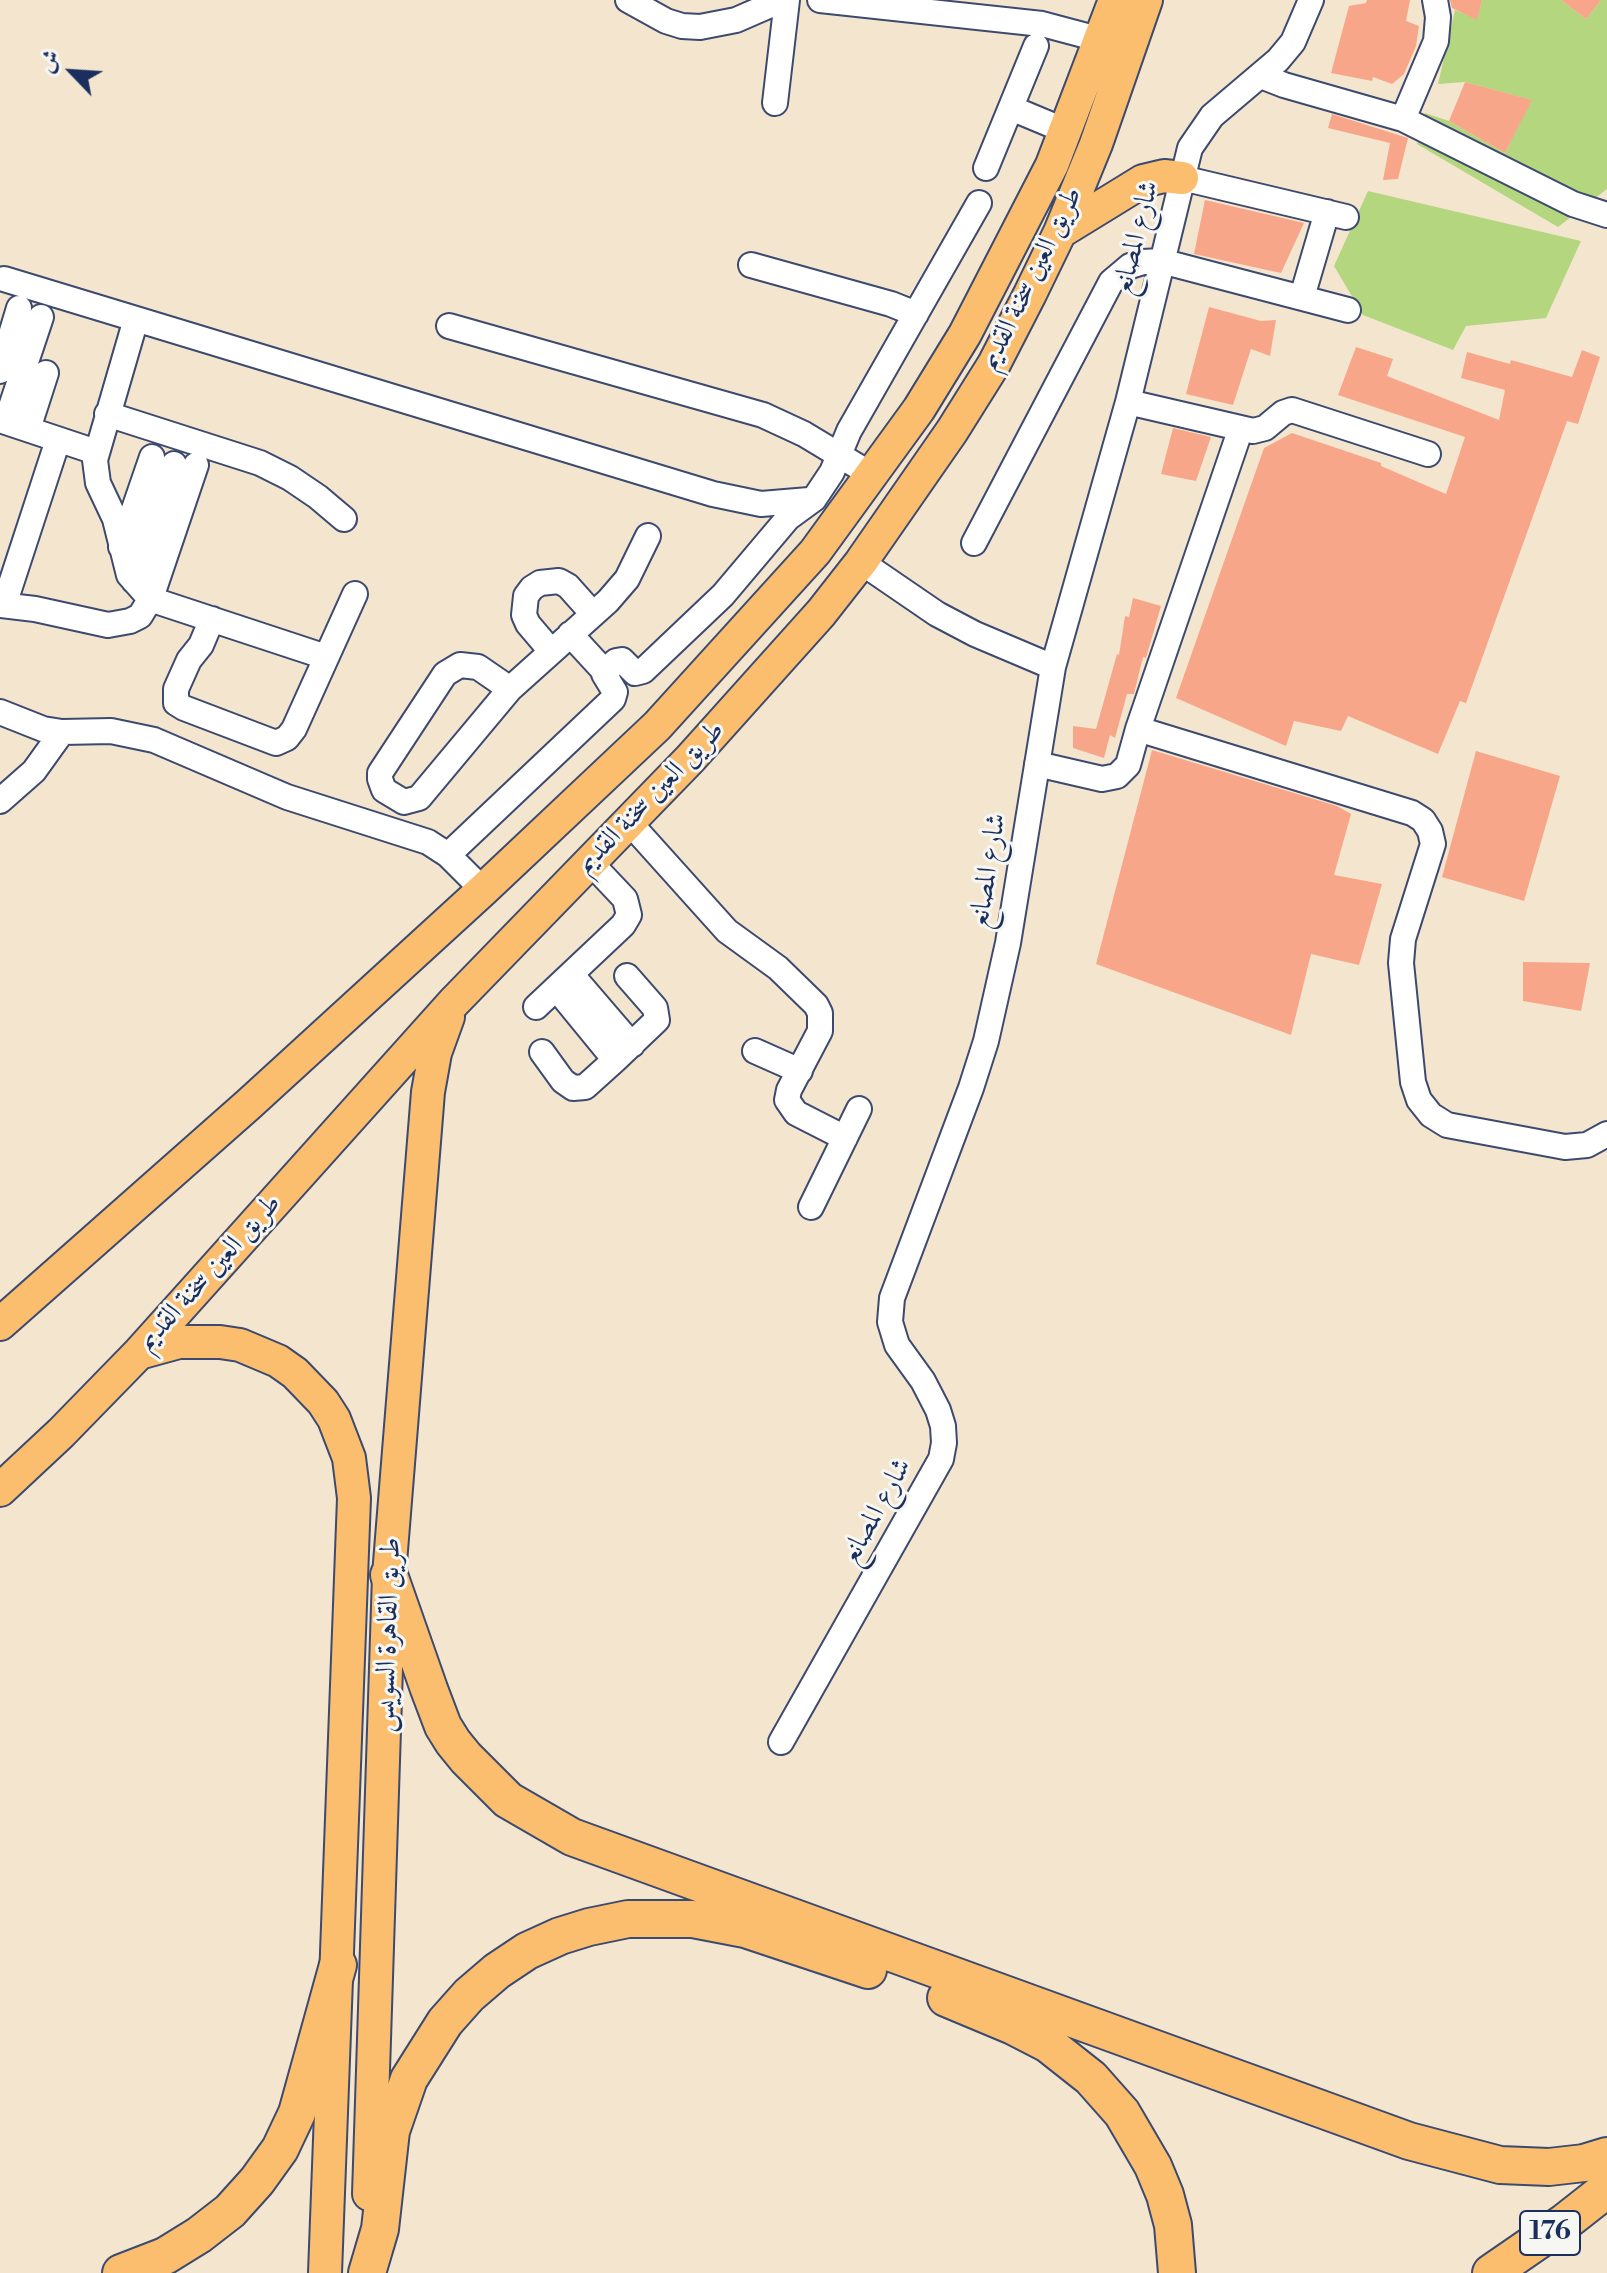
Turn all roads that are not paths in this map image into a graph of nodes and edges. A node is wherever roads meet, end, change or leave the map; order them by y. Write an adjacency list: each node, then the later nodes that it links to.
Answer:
1 (628, 0): 2 (street)
2 (784, 0): 11 (street)
3 (820, 0): 8 (street)
4 (1115, 0): 8 (main road, طريق العين سخنة القديم)
5 (1146, 0): 19 (main road, طريق العين سخنة القديم)
6 (1311, 0): 10 (street, شارع المصانع)
7 (1435, 0): 13 (street)
8 (1102, 40): 14 (main road, طريق العين سخنة القديم)
9 (1036, 46): 12 (street)
10 (1261, 76): 13 (street); 16 (street, شارع المصانع)
11 (775, 103)
12 (1011, 108): 14 (street); 15 (street)
13 (1403, 119): 18 (street)
14 (1066, 131): 38 (main road, طريق العين سخنة القديم)
15 (986, 168)
16 (1182, 178): 19 (main road); 20 (street, شارع المصانع); 23 (street)
17 (979, 203): 25 (street)
18 (1607, 215)
19 (1060, 232): 45 (main road, طريق العين سخنة القديم)
20 (1161, 261): 23 (street); 30 (street, شارع المصانع); 43 (street)
21 (751, 265): 25 (street)
22 (4, 279): 26 (street)
23 (1302, 297): 24 (street)
24 (1348, 310)
25 (916, 314): 36 (street)
26 (136, 319): 31 (street); 39 (street)
27 (449, 326): 36 (street)
28 (0, 371): 32 (street)
29 (46, 373): 32 (street)
30 (1128, 402): 33 (street); 54 (street, شارع المصانع)
31 (107, 414): 35 (street); 41 (street)
32 (11, 424): 34 (street)
33 (1241, 428): 37 (street); 57 (street)
34 (58, 440): 35 (street); 48 (street)
35 (96, 452): 44 (street)
36 (839, 454): 38 (street); 39 (street)
37 (1428, 454)
38 (872, 475): 40 (main road, طريق العين سخنة القديم)
39 (814, 499): 40 (street); 53 (street)
40 (851, 505): 64 (main road, طريق العين سخنة القديم)
41 (344, 519)
42 (648, 536): 50 (street)
43 (974, 543)
44 (121, 547): 46 (street); 46 (street)
45 (861, 562): 54 (street); 61 (main road, طريق العين سخنة القديم)
46 (143, 589): 48 (street); 49 (street)
47 (355, 594): 52 (street)
48 (2, 605)
49 (212, 619): 52 (street); 52 (street)
50 (582, 624): 51 (street); 51 (street); 53 (street)
51 (551, 651): 55 (street)
52 (326, 657)
53 (611, 666): 62 (street)
54 (1053, 667): 59 (street, شارع المصانع)
55 (510, 689): 55 (street)
56 (0, 712): 58 (street)
57 (1138, 729): 59 (street); 74 (street)
58 (62, 732): 60 (street); 62 (street)
59 (1037, 764): 81 (street, شارع المصانع)
60 (0, 801)
61 (629, 822): 63 (main road, طريق العين سخنة القديم); 72 (street)
62 (448, 855): 64 (street)
63 (590, 862): 66 (street); 67 (main road, طريق العين سخنة القديم)
64 (483, 890): 77 (main road, طريق العين سخنة القديم)
65 (627, 976): 71 (street)
66 (563, 981): 68 (street); 71 (street)
67 (454, 1002): 78 (main road, طريق العين سخنة القديم); 80 (main road, طريق القاهرة السويس)
68 (536, 1007)
69 (755, 1051): 72 (street)
70 (542, 1052): 71 (street)
71 (624, 1052)
72 (800, 1071): 75 (street)
73 (859, 1109): 75 (street)
74 (1607, 1134)
75 (845, 1138): 76 (street)
76 (811, 1207)
77 (0, 1324)
78 (139, 1353): 79 (main road, طريق العين سخنة القديم); 82 (main road, طريق القاهرة السويس)
79 (0, 1490)
80 (389, 1575): 83 (highway); 87 (main road, طريق القاهرة السويس)
81 (781, 1742)
82 (338, 1965): 85 (highway); 86 (main road, طريق القاهرة السويس)
83 (1607, 2156)
84 (1607, 2189): 89 (highway, 176)
85 (121, 2273)
86 (325, 2273)
87 (367, 2273): 88 (highway)
88 (1177, 2273)
89 (1491, 2273)

